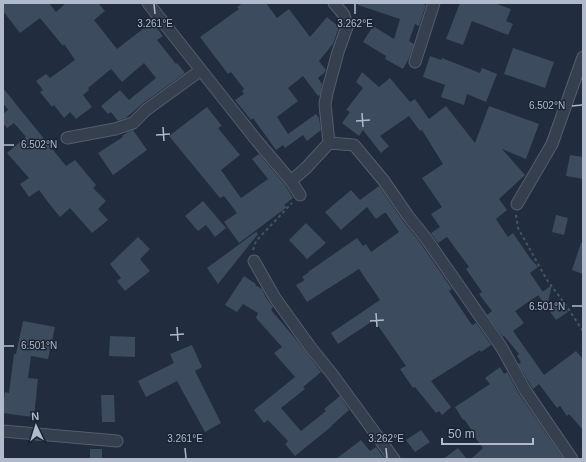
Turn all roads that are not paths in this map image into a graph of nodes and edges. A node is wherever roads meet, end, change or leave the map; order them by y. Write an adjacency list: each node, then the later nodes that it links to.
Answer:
1 (148, 3): 6 (street)
2 (334, 3): 8 (street)
3 (434, 3): 5 (street)
4 (583, 58): 11 (street)
5 (415, 62)
6 (201, 70): 7 (street); 9 (street)
7 (67, 138)
8 (329, 143): 9 (street); 16 (street)
9 (292, 181): 10 (street)
10 (300, 195)
11 (517, 204)
12 (254, 261): 15 (street)
13 (3, 431): 14 (street)
14 (117, 441)
15 (394, 459)
16 (572, 459)

